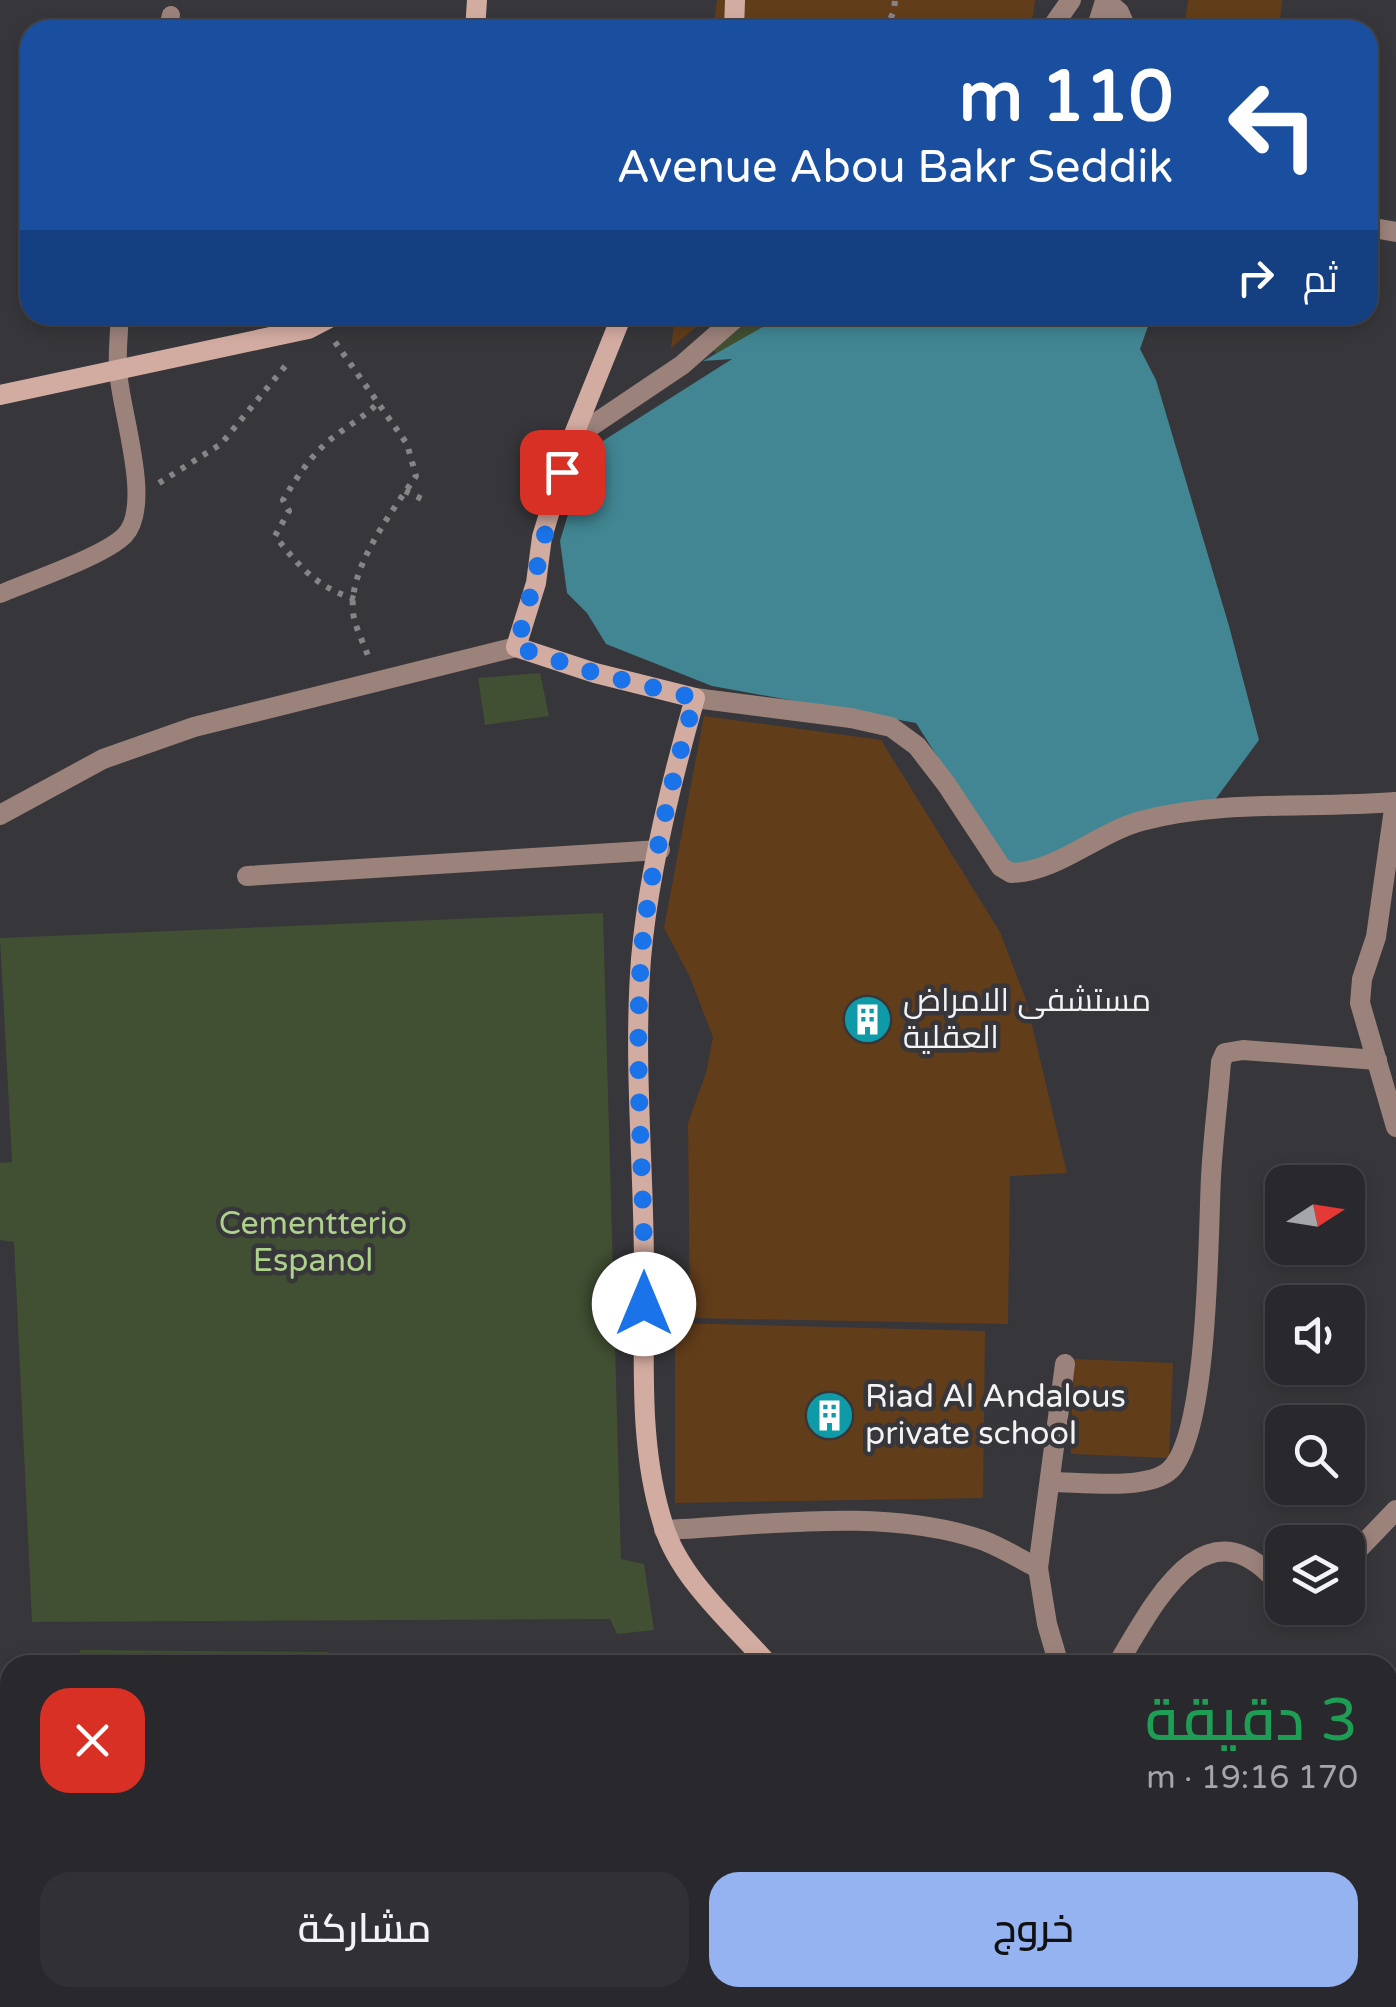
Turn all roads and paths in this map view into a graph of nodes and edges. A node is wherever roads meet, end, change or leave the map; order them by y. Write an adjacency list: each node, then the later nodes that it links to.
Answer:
1 (1072, 0): 3 (street)
2 (1105, 0): 4 (street)
3 (1057, 20)
4 (1123, 20)
5 (120, 325): 11 (lane)
6 (316, 325): 11 (street)
7 (324, 325): 15 (path)
8 (332, 325): 13 (path)
9 (618, 325): 14 (street)
10 (728, 325): 14 (street)
11 (118, 372): 12 (street); 15 (lane)
12 (0, 395)
13 (378, 403): 16 (path); 19 (path)
14 (572, 439): 20 (street)
15 (136, 491): 18 (lane)
16 (406, 491): 17 (path); 19 (path)
17 (422, 499)
18 (0, 594)
19 (355, 598): 21 (path)
20 (516, 647): 21 (street); 22 (street)
21 (378, 680): 24 (street)
22 (695, 698): 23 (street); 25 (street)
23 (1396, 802): 27 (street)
24 (0, 816)
25 (660, 850): 26 (street); 32 (street)
26 (247, 876)
27 (1377, 1060): 28 (street); 30 (street)
28 (1396, 1128)
29 (1064, 1364): 30 (street)
30 (1051, 1482): 34 (street)
31 (1396, 1510): 33 (street)
32 (664, 1530): 34 (street); 36 (street)
33 (1365, 1542)
34 (1038, 1568): 37 (street)
35 (1265, 1569): 38 (street)
36 (760, 1655)
37 (1056, 1655)
38 (1123, 1655)

